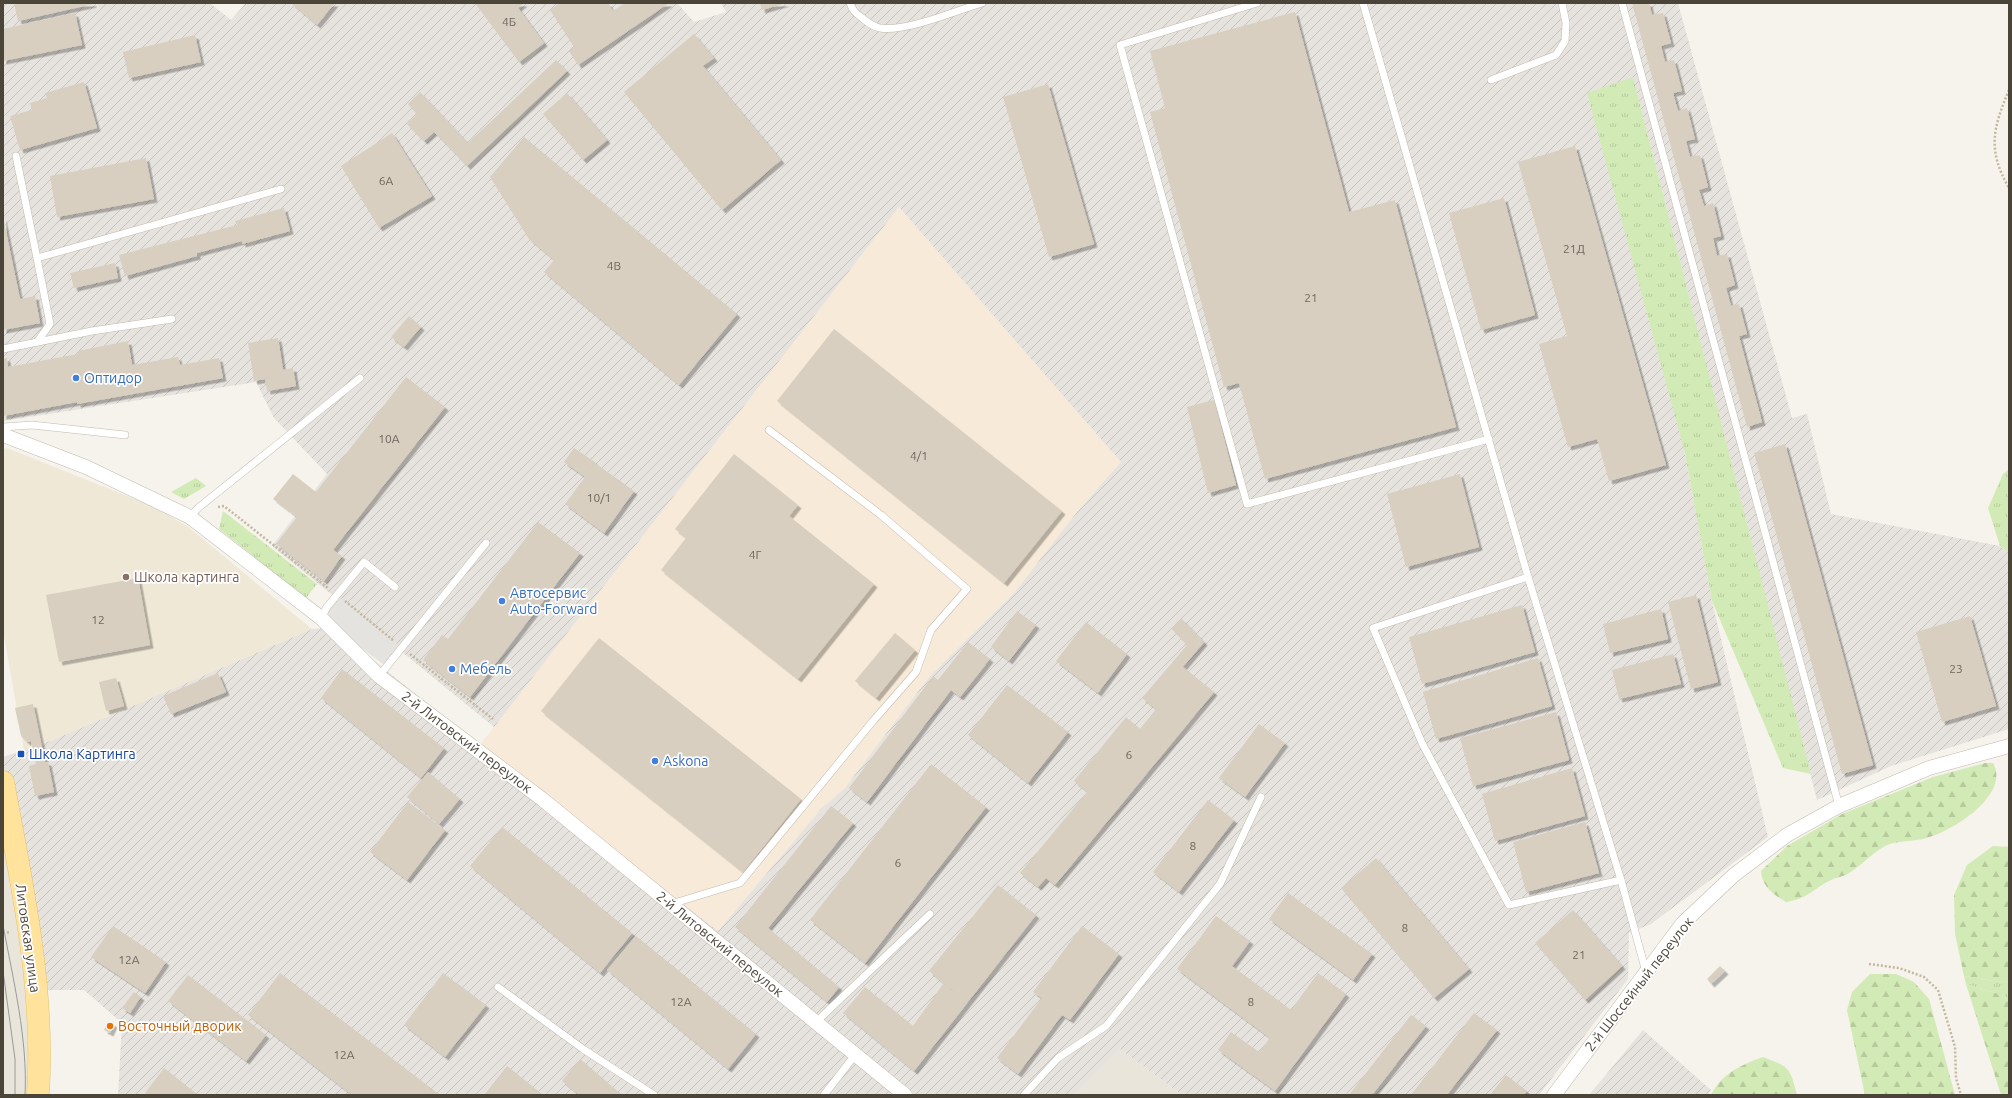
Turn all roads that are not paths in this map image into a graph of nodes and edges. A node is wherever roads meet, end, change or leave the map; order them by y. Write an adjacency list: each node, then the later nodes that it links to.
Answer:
1 (850, 3): 2 (lane)
2 (982, 3)
3 (1257, 3): 19 (lane)
4 (1363, 3): 19 (lane)
5 (1562, 3): 7 (lane)
6 (1622, 3): 29 (lane)
7 (1491, 80)
8 (16, 156): 10 (lane)
9 (281, 189): 10 (lane)
10 (37, 258): 12 (lane)
11 (172, 319): 12 (lane)
12 (37, 342): 13 (lane)
13 (3, 349)
14 (360, 378): 20 (lane)
15 (3, 427): 18 (lane)
16 (769, 430): 31 (lane)
17 (3, 435): 20 (street, 2-й Литовский переулок)
18 (125, 435)
19 (1489, 439): 22 (lane)
20 (190, 517): 24 (street, 2-й Литовский переулок)
21 (486, 543): 25 (lane)
22 (1528, 577): 30 (lane); 30 (lane)
23 (395, 587): 24 (lane)
24 (321, 618): 25 (street, 2-й Литовский переулок)
25 (379, 676): 31 (street, 2-й Литовский переулок)
26 (2009, 746): 29 (street, 2-й Шоссейный переулок)
27 (3, 782): 37 (main road, Литовская улица)
28 (1261, 797): 41 (lane)
29 (1839, 806): 33 (street, 2-й Шоссейный переулок)
30 (1622, 880): 33 (lane)
31 (671, 904): 35 (street, 2-й Литовский переулок)
32 (930, 914): 35 (lane)
33 (1646, 972): 42 (street, 2-й Шоссейный переулок)
34 (498, 987): 38 (lane)
35 (816, 1022): 36 (street, 2-й Литовский переулок)
36 (855, 1055): 39 (lane); 40 (street, 2-й Литовский переулок)
37 (38, 1095)
38 (654, 1095)
39 (824, 1095)
40 (904, 1095)
41 (1024, 1095)
42 (1554, 1095)

